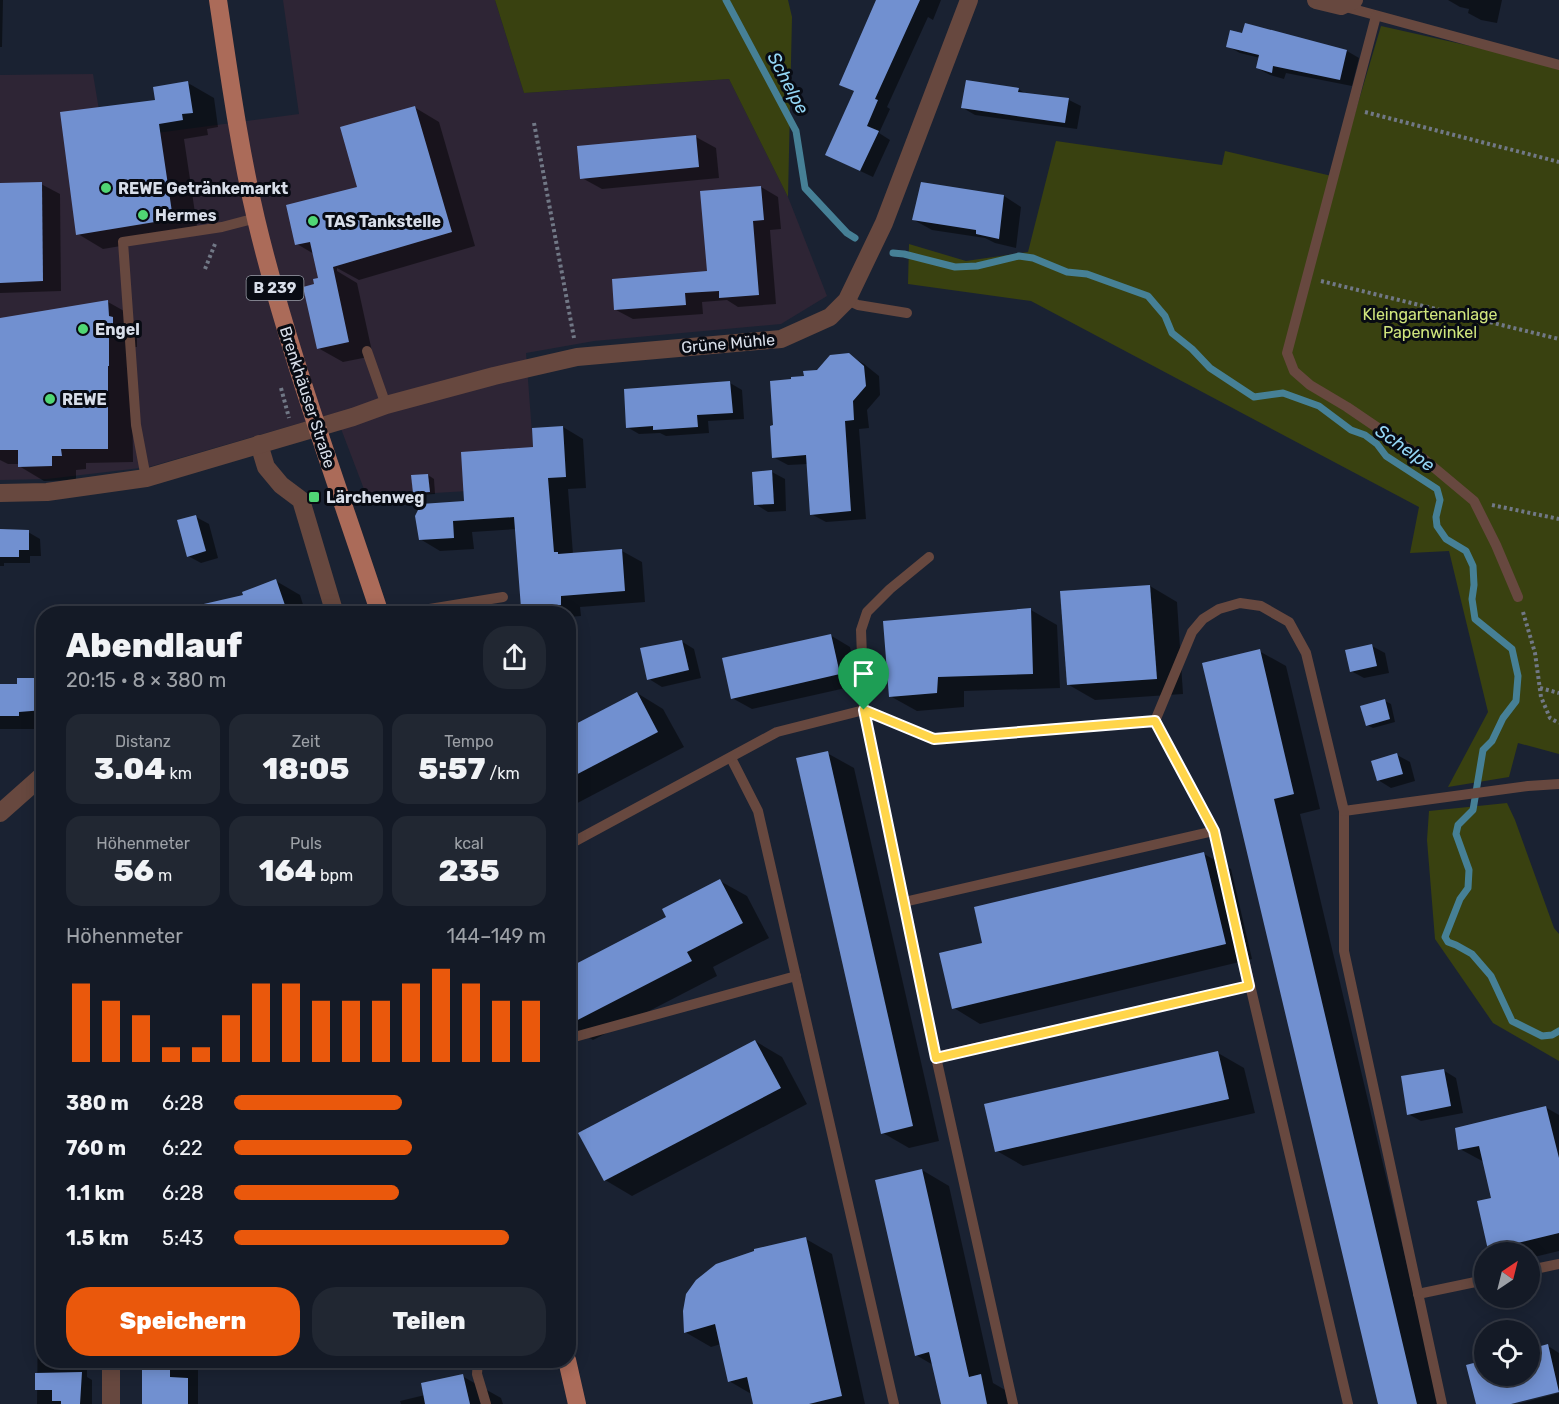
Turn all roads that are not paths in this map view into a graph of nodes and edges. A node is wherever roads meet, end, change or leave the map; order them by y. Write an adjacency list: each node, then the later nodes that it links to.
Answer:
1 (218, 0): 7 (main road, Brenkhäuser Straße / B 239)
2 (969, 0): 8 (street, Grüne Mühle)
3 (1316, 0): 4 (street)
4 (1348, 3): 5 (lane)
5 (1376, 16): 6 (lane); 18 (lane)
6 (1559, 65)
7 (256, 219): 12 (main road, Brenkhäuser Straße / B 239); 14 (lane)
8 (847, 300): 9 (lane); 11 (street, Grüne Mühle)
9 (907, 313)
10 (367, 351): 11 (lane)
11 (386, 405): 12 (street, Grüne Mühle)
12 (318, 426): 13 (street); 20 (main road, Brenkhäuser Straße / B 239)
13 (259, 444): 14 (street); 19 (street)
14 (146, 477): 15 (street)
15 (0, 493)
16 (929, 557): 22 (lane)
17 (503, 597): 21 (lane)
18 (1518, 597)
19 (333, 606)
20 (377, 606)
21 (448, 606)
22 (864, 710): 23 (lane); 24 (lane); 31 (lane)
23 (1155, 721): 27 (lane); 29 (lane)
24 (731, 758): 30 (lane); 32 (lane)
25 (36, 781): 28 (street)
26 (1559, 784): 27 (lane)
27 (1344, 811): 39 (lane)
28 (0, 813)
29 (1214, 831): 31 (lane); 33 (lane)
30 (576, 841)
31 (904, 902): 35 (lane)
32 (796, 976): 34 (lane); 46 (lane)
33 (1249, 986): 35 (lane); 48 (lane)
34 (578, 1036)
35 (936, 1058): 47 (lane)
36 (1559, 1264): 37 (lane)
37 (1540, 1268)
38 (1474, 1282): 39 (lane)
39 (1418, 1294): 49 (lane)
40 (111, 1368): 43 (street)
41 (477, 1368): 44 (lane)
42 (569, 1368): 45 (main road)
43 (111, 1404)
44 (486, 1404)
45 (577, 1404)
46 (894, 1404)
47 (1013, 1404)
48 (1348, 1404)
49 (1442, 1404)

